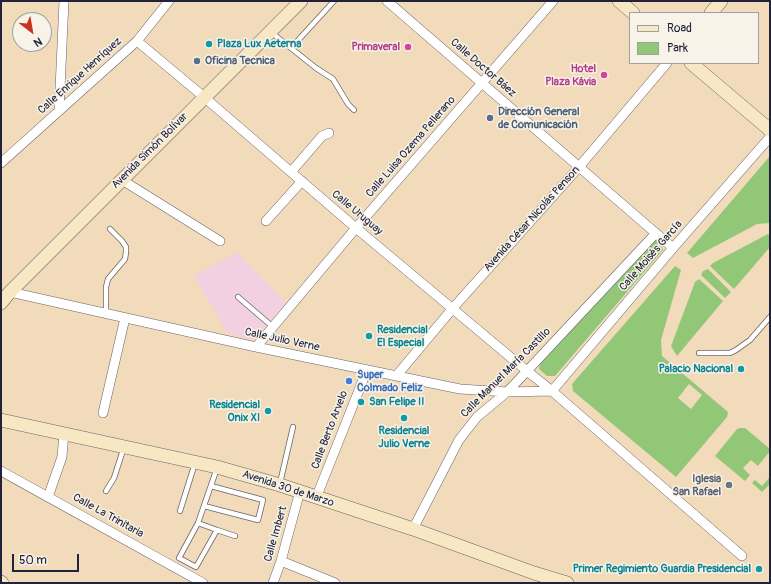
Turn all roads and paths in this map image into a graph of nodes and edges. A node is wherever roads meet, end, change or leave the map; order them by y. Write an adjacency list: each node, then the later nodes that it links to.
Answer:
1 (64, 1): 19 (street)
2 (169, 1): 12 (street, Calle Enrique Henríquez)
3 (301, 1): 11 (main road, Avenida Simón Bolívar)
4 (334, 1): 13 (lane)
5 (387, 1): 16 (street, Calle Doctor Báez)
6 (553, 1): 16 (street, Calle Luisa Ozema Pellerano)
7 (619, 1): 9 (main road)
8 (721, 1): 10 (main road)
9 (632, 12)
10 (712, 12)
11 (270, 32): 13 (lane); 17 (main road, Avenida Simón Bolívar)
12 (137, 41): 17 (street, Calle Uruguay); 19 (street, Calle Enrique Henríquez)
13 (291, 48): 18 (lane)
14 (666, 64): 24 (street, Avenida César Nicolás Penson)
15 (692, 64): 20 (main road)
16 (482, 83): 24 (street, Calle Doctor Báez); 29 (street, Calle Luisa Ozema Pellerano)
17 (204, 97): 25 (street, Calle Uruguay); 26 (main road, Avenida Simón Bolívar)
18 (354, 110)
19 (59, 111): 23 (street, Calle Enrique Henríquez)
20 (770, 130)
21 (329, 133): 25 (street)
22 (770, 137): 33 (street, Calle Moisés García)
23 (1, 163)
24 (579, 167): 31 (street, Calle Doctor Báez); 37 (street, Avenida César Nicolás Penson)
25 (291, 172): 27 (street, Calle Uruguay)
26 (122, 180): 32 (street); 34 (main road, Avenida Simón Bolívar)
27 (302, 181): 28 (street); 29 (street, Calle Uruguay)
28 (266, 221)
29 (356, 228): 37 (street, Calle Uruguay); 41 (street, Calle Luisa Ozema Pellerano)
30 (110, 229): 38 (lane)
31 (656, 233): 33 (street, Calle Doctor Báez); 45 (street, Calle Manuel María Castillo)
32 (220, 241)
33 (673, 248): 47 (street, Calle Moisés García)
34 (10, 292): 36 (main road, Avenida Simón Bolívar); 38 (street, Calle Julio Verne)
35 (238, 297): 41 (lane)
36 (1, 303)
37 (453, 308): 45 (street, Calle Uruguay); 46 (street, Avenida César Nicolás Penson)
38 (106, 313): 40 (street, Calle Julio Verne)
39 (770, 317): 43 (lane)
40 (125, 318): 42 (street, Calle Julio Verne); 49 (street)
41 (273, 327): 42 (street, Calle Luisa Ozema Pellerano)
42 (256, 347): 44 (street, Calle Julio Verne)
43 (699, 353)
44 (366, 370): 46 (street, Calle Julio Verne); 62 (street, Calle Berto Arvelo)
45 (527, 371): 47 (street, Calle Uruguay); 48 (street, Calle Manuel María Castillo)
46 (397, 375): 48 (street, Calle Julio Verne)
47 (552, 391): 48 (street, Calle Julio Verne); 69 (street, Calle Uruguay)
48 (507, 392): 66 (street, Calle Manuel María Castillo)
49 (103, 413)
50 (1, 420): 52 (main road, Avenida 30 de Marzo)
51 (293, 427): 57 (lane)
52 (64, 433): 53 (main road, Avenida 30 de Marzo); 61 (street)
53 (125, 446): 54 (main road, Avenida 30 de Marzo); 59 (lane)
54 (196, 462): 55 (main road, Avenida 30 de Marzo); 64 (lane)
55 (217, 467): 57 (main road, Avenida 30 de Marzo); 58 (lane)
56 (1, 471): 61 (street, Calle La Trinitaria)
57 (280, 485): 60 (main road, Avenida 30 de Marzo)
58 (211, 486): 63 (lane); 63 (lane)
59 (106, 491)
60 (300, 491): 62 (main road, Avenida 30 de Marzo); 70 (street, Calle Imbert)
61 (48, 497): 72 (street, Calle La Trinitaria)
62 (316, 498): 66 (main road, Avenida 30 de Marzo)
63 (204, 506): 65 (lane)
64 (180, 510)
65 (198, 523): 67 (lane); 67 (lane)
66 (413, 529): 71 (main road, Avenida 30 de Marzo)
67 (217, 530): 68 (lane)
68 (235, 536)
69 (742, 556)
70 (281, 561): 73 (street, Calle Imbert); 74 (street)
71 (537, 578): 75 (main road, Avenida 30 de Marzo)
72 (203, 583)
73 (273, 583)
74 (335, 583)
75 (567, 583)

